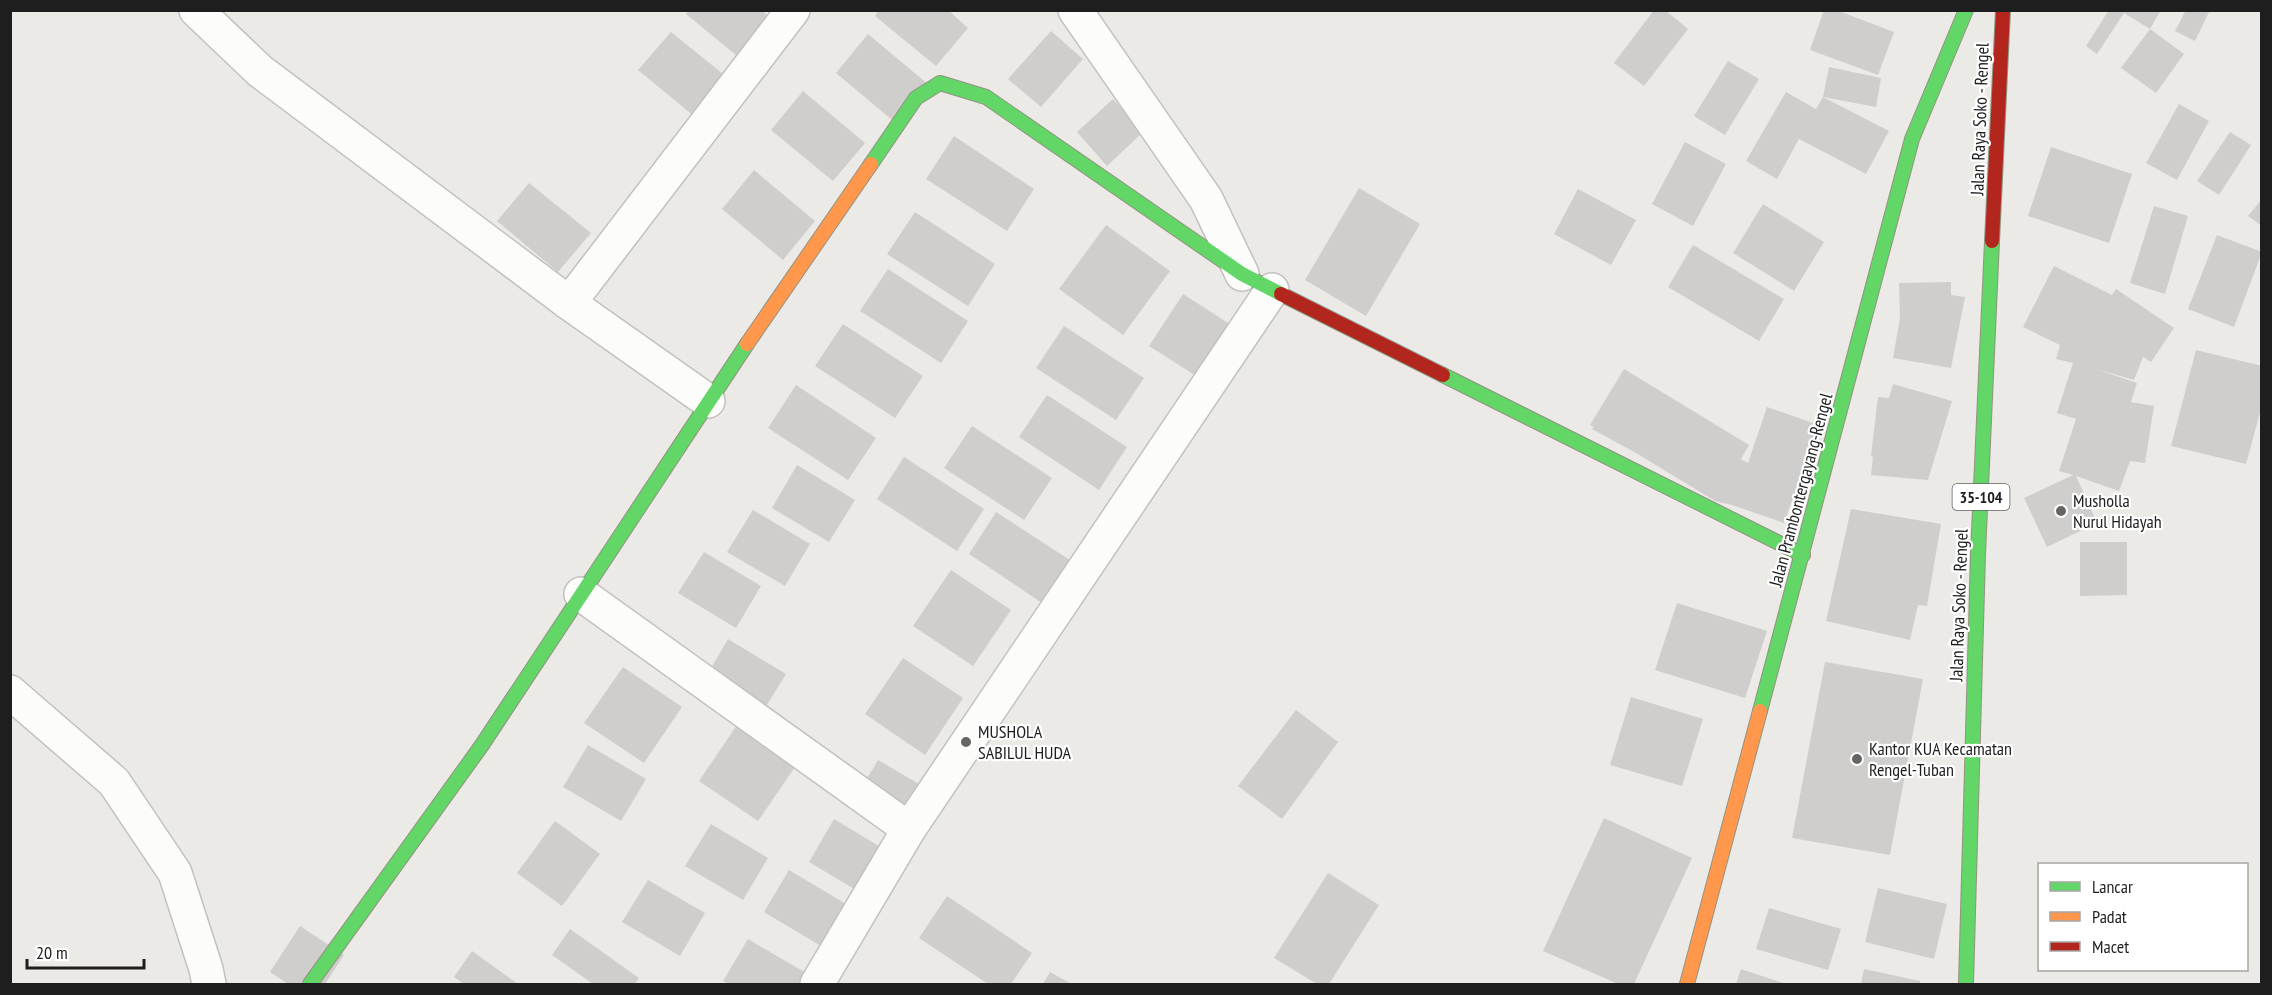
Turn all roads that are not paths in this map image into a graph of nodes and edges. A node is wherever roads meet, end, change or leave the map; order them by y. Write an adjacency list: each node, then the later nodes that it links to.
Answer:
1 (196, 10): 8 (street)
2 (793, 10): 8 (street)
3 (1075, 10): 6 (street)
4 (1966, 10): 10 (street, Jalan Prambontergayang-Rengel)
5 (2003, 10): 18 (street, Jalan Raya Soko - Rengel / 35-104)
6 (1242, 274): 7 (street); 9 (street)
7 (1272, 290): 10 (street); 13 (street)
8 (569, 303): 9 (street)
9 (708, 401): 11 (street)
10 (1803, 555): 17 (street, Jalan Prambontergayang-Rengel)
11 (581, 594): 13 (street); 15 (street)
12 (10, 692): 14 (street)
13 (909, 829): 16 (street)
14 (209, 984)
15 (310, 984)
16 (816, 984)
17 (1687, 984)
18 (1966, 984)

